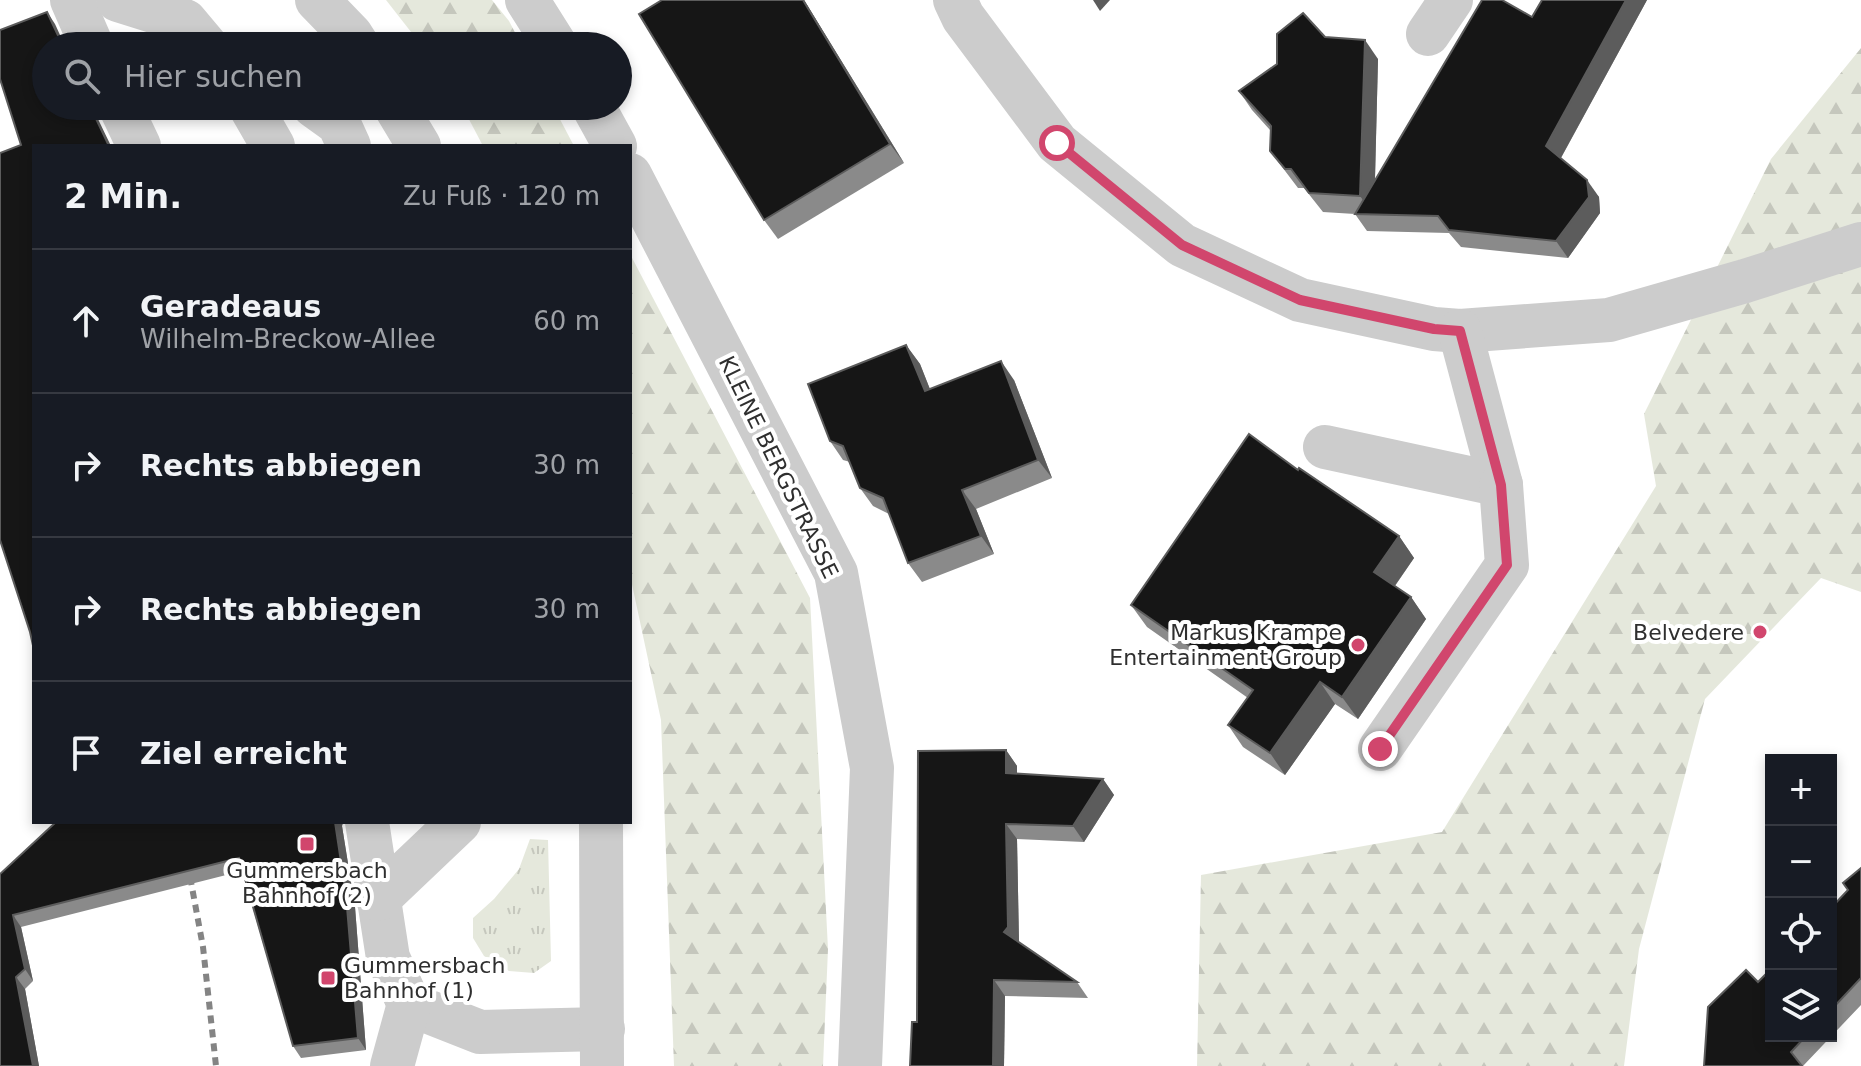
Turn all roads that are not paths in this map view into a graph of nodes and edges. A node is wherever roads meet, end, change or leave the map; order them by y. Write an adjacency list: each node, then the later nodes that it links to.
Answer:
1 (72, 0): 6 (street)
2 (118, 0): 7 (street)
3 (317, 0): 8 (street)
4 (527, 0): 9 (street)
5 (955, 0): 22 (street)
6 (86, 32)
7 (194, 32)
8 (348, 32)
9 (547, 32)
10 (127, 120): 15 (street)
11 (258, 120): 16 (street)
12 (333, 120): 17 (street)
13 (403, 120): 18 (street)
14 (601, 120): 19 (street)
15 (138, 144)
16 (272, 144)
17 (348, 144)
18 (418, 144)
19 (614, 144)
20 (632, 179): 34 (street, KLEINE BERGSTRASSE)
21 (1861, 244): 22 (street)
22 (1460, 331): 24 (street)
23 (1325, 447): 24 (street)
24 (1501, 485): 25 (street)
25 (1380, 749)
26 (367, 824): 29 (street)
27 (457, 824): 29 (street)
28 (601, 824): 31 (street)
29 (378, 899): 30 (street)
30 (409, 1004): 32 (street); 33 (street)
31 (602, 1048): 32 (street)
32 (475, 1049)
33 (392, 1066)
34 (860, 1066)

